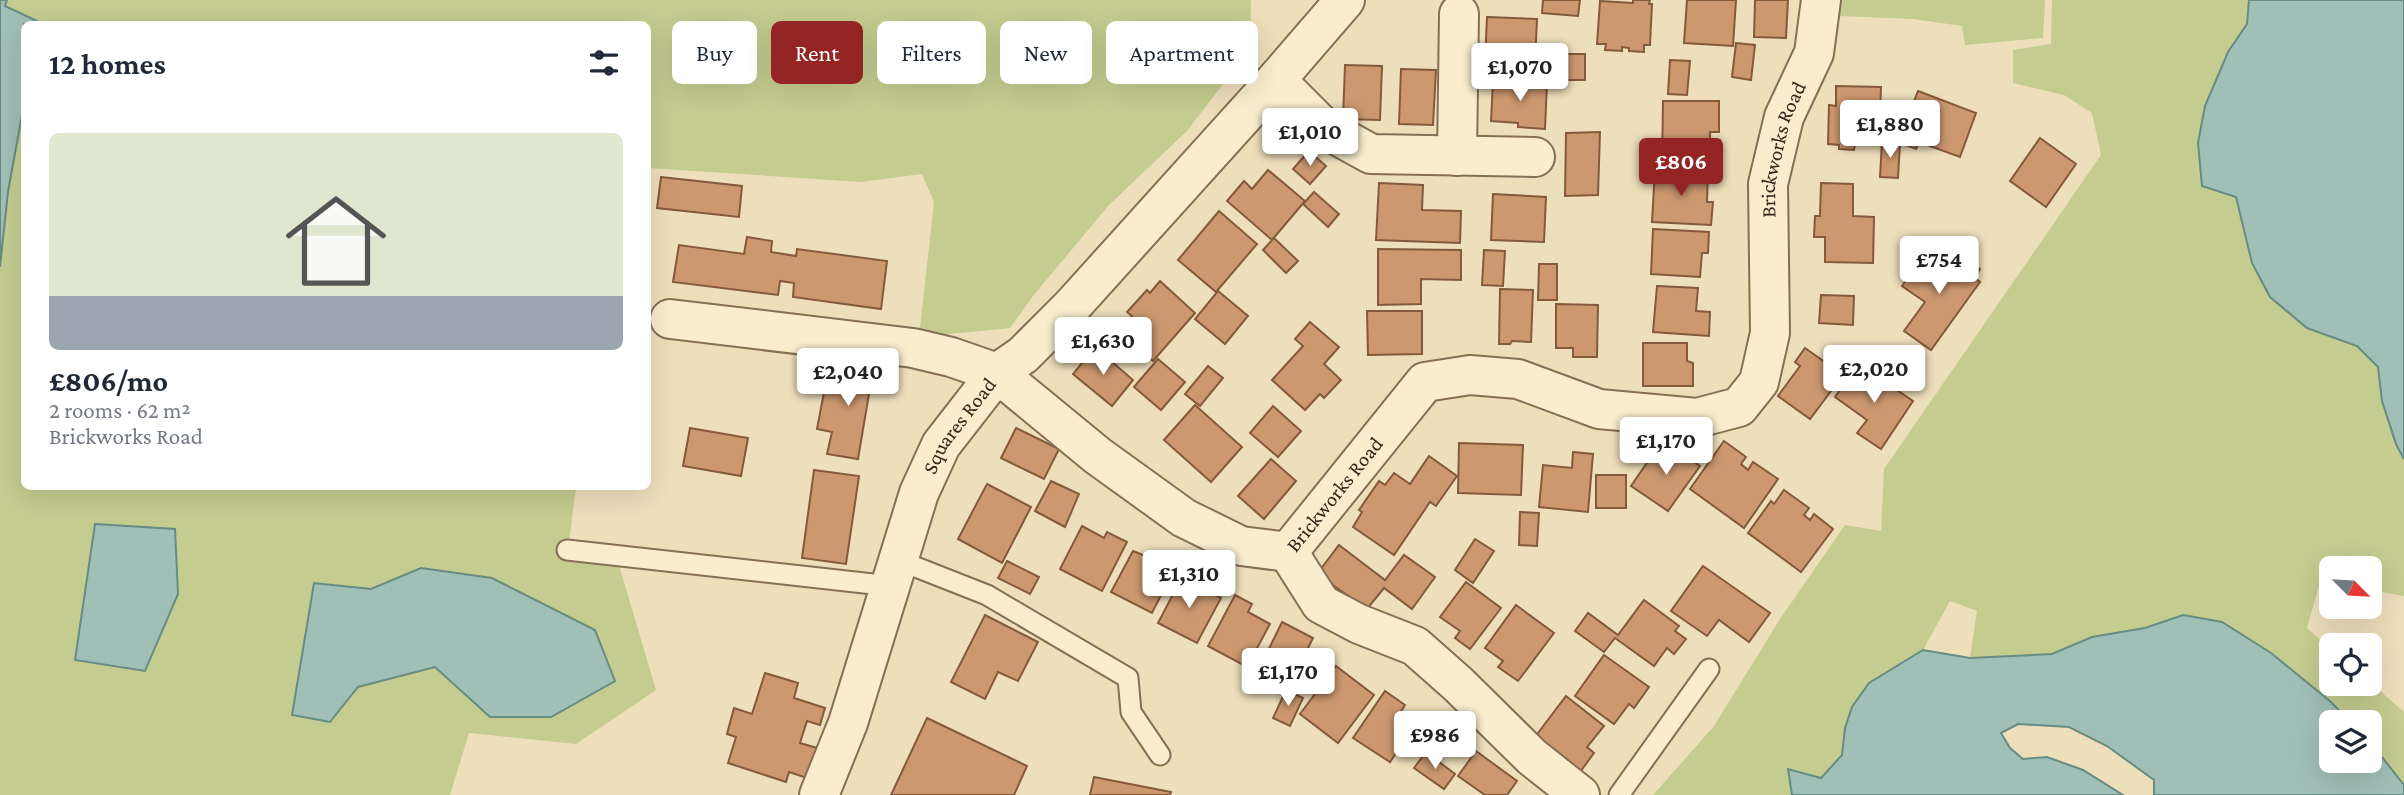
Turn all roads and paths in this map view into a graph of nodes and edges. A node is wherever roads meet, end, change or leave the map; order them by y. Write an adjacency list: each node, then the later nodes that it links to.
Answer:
1 (1345, 0): 4 (street)
2 (1821, 0): 10 (street, Brickworks Road)
3 (1460, 14): 5 (street)
4 (1276, 80): 5 (street); 8 (street)
5 (1457, 156): 6 (street)
6 (1535, 157)
7 (670, 319): 8 (street, Squares Road)
8 (997, 373): 10 (street, Brickworks Road); 11 (street, Squares Road)
9 (568, 550): 11 (lane)
10 (1288, 552): 14 (street)
11 (894, 573): 13 (lane); 15 (street, Squares Road)
12 (1709, 669): 16 (lane)
13 (1160, 755)
14 (1572, 792)
15 (819, 795)
16 (1619, 795)

